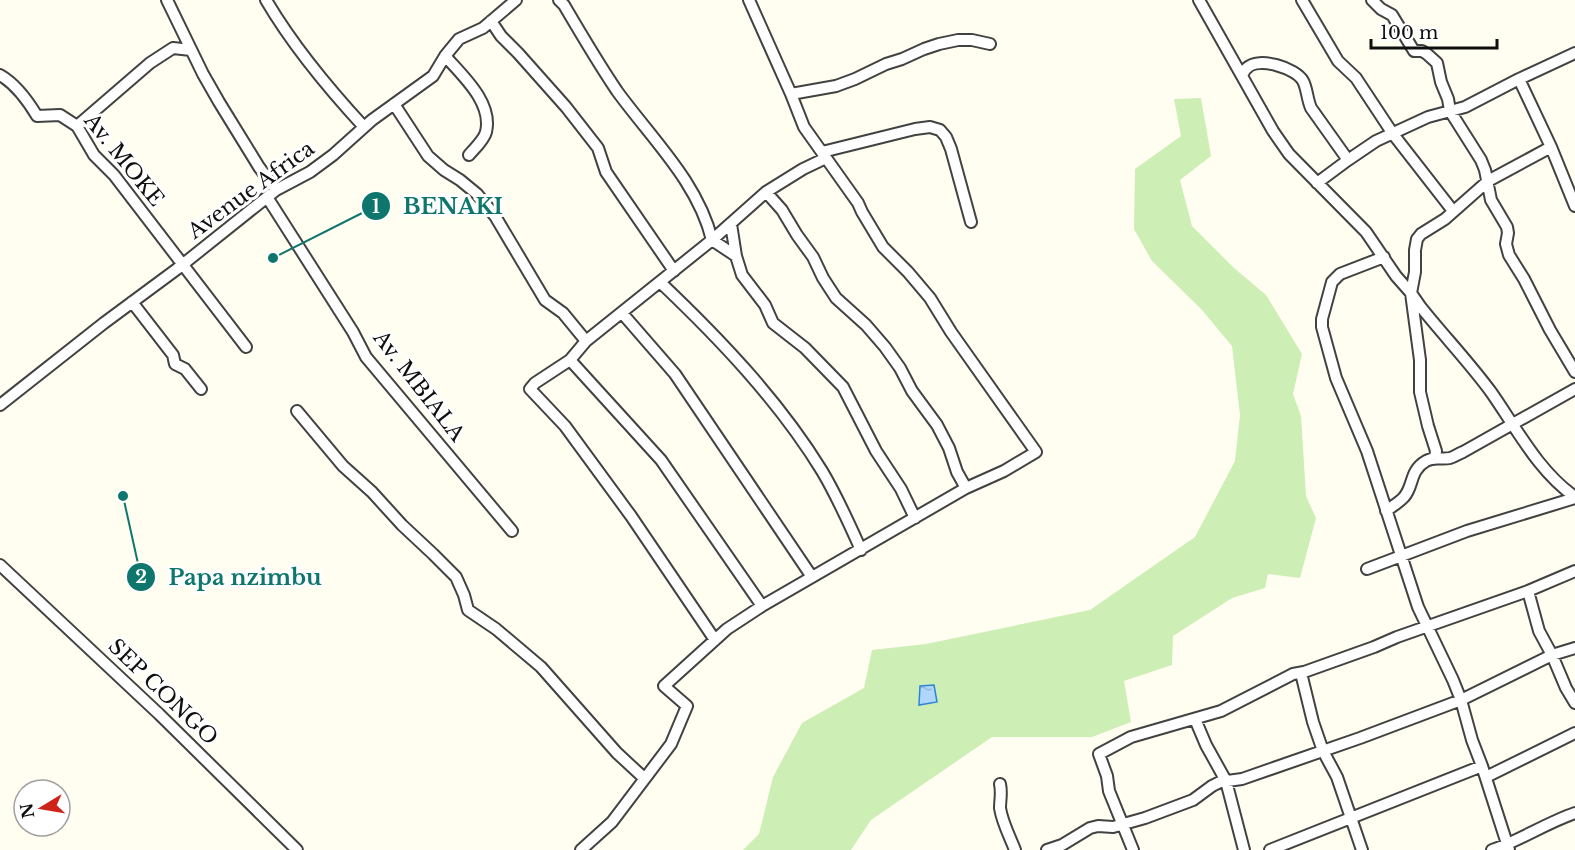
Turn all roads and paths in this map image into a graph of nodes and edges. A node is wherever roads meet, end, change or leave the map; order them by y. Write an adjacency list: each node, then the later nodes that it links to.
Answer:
1 (168, 0): 11 (street)
2 (266, 0): 21 (street)
3 (516, 0): 9 (street, Avenue Africa)
4 (559, 0): 36 (street)
5 (748, 0): 17 (street)
6 (1199, 0): 15 (street)
7 (1302, 0): 22 (street)
8 (1372, 0): 19 (street)
9 (491, 21): 13 (street, Avenue Africa); 40 (street)
10 (990, 44): 17 (street)
11 (191, 50): 20 (street); 29 (street)
12 (1575, 53): 16 (street)
13 (445, 56): 18 (street, Avenue Africa); 24 (street)
14 (0, 75): 20 (street, Av. MOKE)
15 (1242, 76): 26 (street); 28 (street)
16 (1519, 79): 19 (street); 23 (street)
17 (791, 94): 25 (street)
18 (394, 104): 21 (street, Avenue Africa); 45 (street)
19 (1450, 111): 22 (street); 27 (street)
20 (77, 126): 39 (street, Av. MOKE)
21 (364, 127): 29 (street, Avenue Africa)
22 (1393, 134): 26 (street); 33 (street)
23 (1551, 147): 27 (street); 32 (street)
24 (469, 155)
25 (824, 155): 30 (street); 34 (street); 55 (street)
26 (1348, 160): 28 (street)
27 (1488, 181): 33 (street); 48 (street)
28 (1317, 183): 38 (street)
29 (276, 190): 31 (street, Avenue Africa)
30 (766, 192): 35 (street); 55 (street)
31 (267, 197): 39 (street, Avenue Africa); 59 (street, Av. MBIALA)
32 (1575, 206)
33 (1453, 211): 42 (street)
34 (971, 222)
35 (731, 224): 36 (street); 37 (street)
36 (712, 240): 37 (street); 40 (street)
37 (735, 256): 58 (street)
38 (1384, 257): 42 (street); 57 (street)
39 (183, 264): 43 (street, Avenue Africa); 46 (street, Av. MOKE)
40 (674, 271): 41 (street)
41 (660, 282): 44 (street); 60 (street)
42 (1411, 293): 53 (street); 54 (street)
43 (132, 302): 49 (street); 51 (street, Avenue Africa)
44 (622, 313): 45 (street); 65 (street)
45 (586, 341): 47 (street)
46 (246, 347)
47 (570, 360): 67 (street); 69 (street)
48 (1575, 372)
49 (201, 389)
50 (1575, 389): 53 (street)
51 (0, 405)
52 (297, 411): 79 (street)
53 (1512, 424): 54 (street); 56 (street)
54 (1435, 458): 57 (street)
55 (966, 488): 58 (street)
56 (1575, 498): 61 (street)
57 (1386, 511): 61 (street)
58 (915, 518): 60 (street)
59 (512, 531)
60 (861, 550): 65 (street)
61 (1402, 555): 63 (street); 68 (street)
62 (0, 565): 86 (street, SEP CONGO)
63 (1367, 568)
64 (1575, 572): 66 (street)
65 (812, 577): 67 (street)
66 (1528, 591): 68 (street); 71 (street)
67 (762, 606): 69 (street)
68 (1427, 628): 72 (street); 73 (street)
69 (715, 640): 79 (street)
70 (1575, 648): 71 (street)
71 (1552, 655): 73 (street); 74 (street)
72 (1301, 673): 75 (street); 77 (street)
73 (1461, 700): 77 (street); 78 (street)
74 (1575, 703)
75 (1195, 719): 80 (street); 84 (street)
76 (1575, 733): 78 (street)
77 (1323, 751): 80 (street); 83 (street)
78 (1484, 772): 83 (street); 85 (street)
79 (644, 778): 87 (street)
80 (1226, 781): 84 (street); 91 (street)
81 (1000, 784): 88 (street)
82 (1575, 813): 85 (street)
83 (1350, 817): 92 (street); 93 (street)
84 (1123, 825): 89 (street); 90 (street)
85 (1508, 847): 94 (street)
86 (297, 850)
87 (581, 850)
88 (1015, 850)
89 (1047, 850)
90 (1133, 850)
91 (1244, 850)
92 (1270, 850)
93 (1362, 850)
94 (1492, 850)

